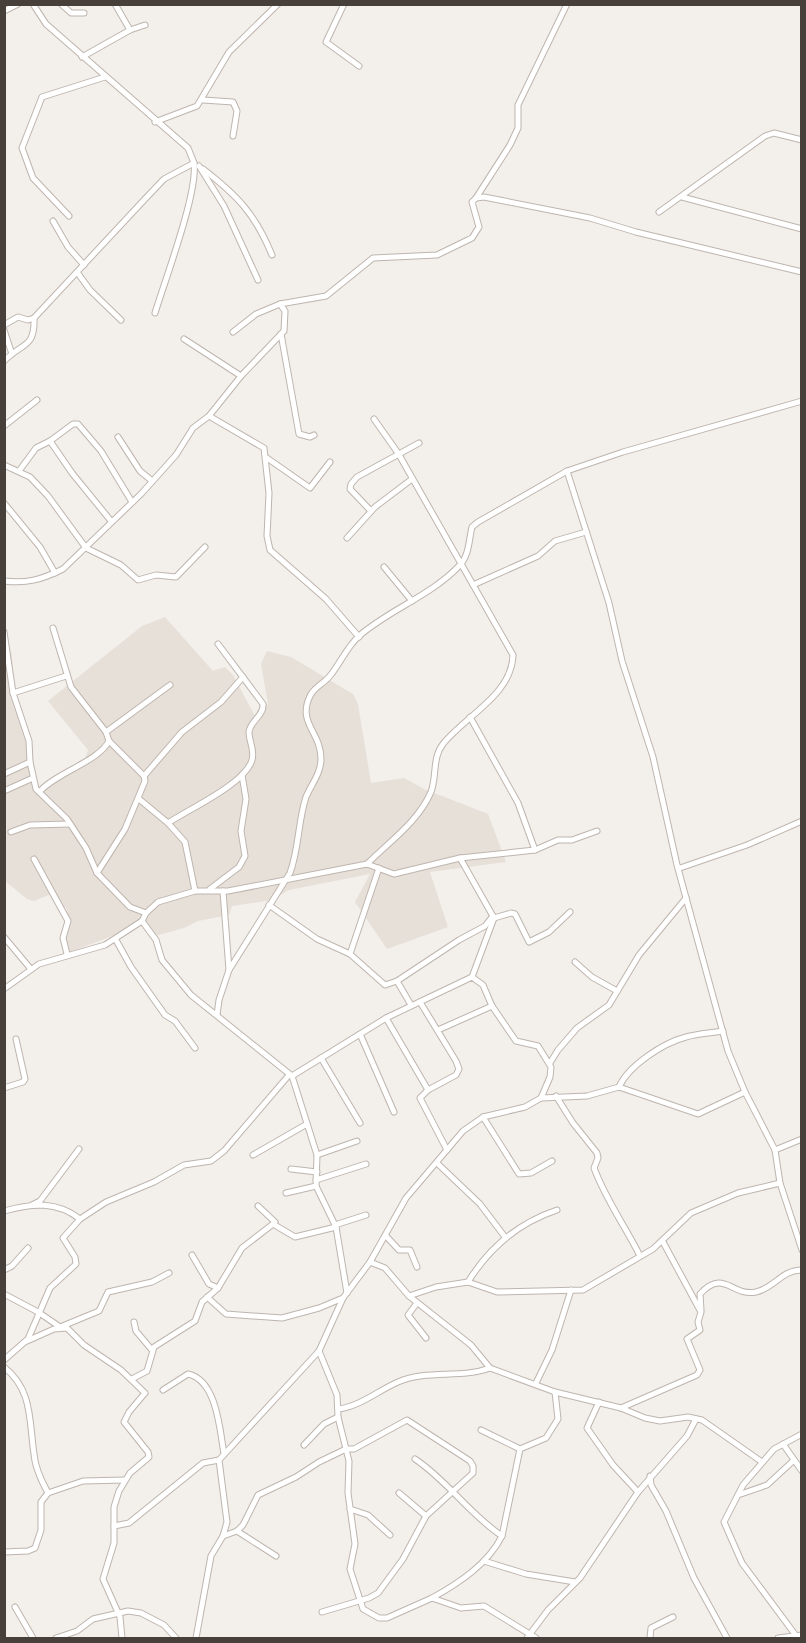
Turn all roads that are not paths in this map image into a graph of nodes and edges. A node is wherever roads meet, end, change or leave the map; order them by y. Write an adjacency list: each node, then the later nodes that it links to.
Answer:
1 (18, 4): 8 (street)
2 (33, 4): 12 (street)
3 (60, 4): 9 (street)
4 (115, 4): 11 (street)
5 (278, 4): 15 (street)
6 (344, 4): 13 (street)
7 (567, 4): 21 (street)
8 (4, 11)
9 (84, 13)
10 (145, 25): 11 (street)
11 (130, 30): 12 (street)
12 (82, 57): 14 (street)
13 (359, 66)
14 (105, 77): 16 (street); 23 (street)
15 (203, 100): 16 (street); 17 (street)
16 (155, 122): 19 (street)
17 (233, 136)
18 (801, 140): 20 (street)
19 (196, 164): 26 (street); 27 (street); 30 (street); 32 (street)
20 (682, 197): 22 (street); 25 (street)
21 (476, 198): 29 (street); 31 (street)
22 (659, 212)
23 (69, 216)
24 (53, 221): 27 (street)
25 (801, 229)
26 (272, 255)
27 (84, 265): 28 (street)
28 (77, 272): 33 (street); 34 (street)
29 (801, 272)
30 (258, 280)
31 (280, 304): 37 (street); 38 (street)
32 (155, 313)
33 (34, 318): 35 (street); 40 (street)
34 (121, 320)
35 (4, 325)
36 (4, 330): 40 (street)
37 (233, 332)
38 (281, 334): 42 (street); 48 (street)
39 (184, 339): 42 (street)
40 (12, 354): 41 (street)
41 (4, 361)
42 (241, 376): 45 (street)
43 (37, 400): 47 (street)
44 (801, 402): 57 (street)
45 (209, 416): 53 (street); 59 (street)
46 (374, 420): 52 (street)
47 (4, 426)
48 (314, 435)
49 (118, 437): 59 (street)
50 (50, 441): 56 (street); 60 (street); 63 (street)
51 (419, 443): 52 (street)
52 (398, 453): 58 (street); 62 (street)
53 (267, 458): 54 (street); 76 (street)
54 (330, 462)
55 (4, 465): 56 (street)
56 (19, 471): 67 (street)
57 (567, 471): 64 (street); 68 (street)
58 (412, 479): 62 (street); 68 (street)
59 (151, 480): 60 (street)
60 (132, 502): 63 (street)
61 (4, 503): 70 (street)
62 (371, 511): 65 (street)
63 (111, 521): 67 (street)
64 (586, 532): 72 (street); 105 (street)
65 (346, 538)
66 (205, 547): 67 (street)
67 (86, 548): 70 (street)
68 (461, 564): 72 (street); 73 (street)
69 (384, 567): 73 (street)
70 (55, 573): 71 (street)
71 (4, 580)
72 (473, 585): 84 (street)
73 (412, 602): 76 (street)
74 (53, 628): 78 (street)
75 (4, 632): 80 (street)
76 (359, 637): 107 (street)
77 (218, 644): 79 (street)
78 (66, 676): 83 (street); 85 (street)
79 (243, 677): 89 (street); 90 (street)
80 (12, 685): 82 (street); 83 (street)
81 (170, 685): 85 (street)
82 (4, 687)
83 (14, 693): 87 (street)
84 (470, 717): 100 (street); 103 (street)
85 (106, 732): 86 (street)
86 (109, 741): 90 (street); 93 (street)
87 (30, 762): 88 (street); 91 (street)
88 (4, 774)
89 (242, 775): 97 (street); 108 (street)
90 (144, 776): 94 (street)
91 (33, 778): 92 (street); 93 (street)
92 (4, 791)
93 (39, 792): 96 (street)
94 (139, 799): 97 (street); 106 (street)
95 (801, 821): 105 (street)
96 (70, 824): 99 (street); 106 (street)
97 (168, 824): 109 (street)
98 (597, 831): 100 (street)
99 (11, 832)
100 (535, 850): 101 (street)
101 (460, 858): 104 (street); 115 (street)
102 (34, 859): 119 (street)
103 (367, 864): 104 (street); 107 (street)
104 (379, 868): 120 (street)
105 (680, 868): 111 (street)
106 (98, 873): 114 (street)
107 (283, 882): 110 (street); 112 (street)
108 (210, 889): 109 (street); 110 (street)
109 (195, 891): 114 (street)
110 (223, 891): 123 (street)
111 (686, 897): 127 (street); 134 (street)
112 (269, 905): 120 (street); 123 (street)
113 (570, 912): 115 (street)
114 (146, 913): 116 (street)
115 (493, 917): 124 (street); 125 (street)
116 (142, 921): 118 (street); 131 (street)
117 (4, 937): 122 (street)
118 (116, 940): 119 (street); 137 (street)
119 (66, 954): 122 (street)
120 (350, 954): 125 (street)
121 (575, 962): 127 (street)
122 (30, 968): 126 (street)
123 (229, 970): 131 (street)
124 (472, 977): 128 (street); 130 (street)
125 (397, 981): 129 (street)
126 (4, 989)
127 (617, 991): 139 (street)
128 (420, 1002): 129 (street); 133 (street)
129 (411, 1005): 132 (street)
130 (492, 1006): 133 (street); 139 (street)
131 (217, 1016): 140 (street)
132 (386, 1018): 135 (street); 143 (street)
133 (438, 1030): 143 (street)
134 (723, 1031): 141 (street); 144 (street)
135 (360, 1034): 138 (street); 147 (street)
136 (16, 1039): 142 (street)
137 (195, 1048)
138 (321, 1058): 140 (street); 149 (street)
139 (550, 1063): 146 (street)
140 (290, 1075): 150 (street); 171 (street)
141 (619, 1087): 144 (street); 145 (street)
142 (4, 1088)
143 (428, 1090): 154 (street)
144 (745, 1092): 155 (street)
145 (556, 1096): 146 (street); 180 (street)
146 (541, 1098): 148 (street)
147 (394, 1112)
148 (483, 1117): 154 (street); 158 (street)
149 (360, 1123)
150 (307, 1124): 156 (street); 157 (street)
151 (801, 1139): 155 (street)
152 (357, 1141): 157 (street)
153 (79, 1149): 166 (street)
154 (447, 1150): 160 (street)
155 (775, 1150): 164 (street)
156 (253, 1155)
157 (317, 1155): 162 (street)
158 (552, 1161)
159 (366, 1164): 163 (street)
160 (438, 1164): 174 (street); 175 (street)
161 (291, 1169): 162 (street)
162 (317, 1172): 163 (street)
163 (316, 1183): 165 (street); 173 (street)
164 (780, 1183): 176 (street); 178 (street)
165 (286, 1193)
166 (31, 1206): 169 (street); 171 (street)
167 (258, 1206): 172 (street)
168 (556, 1210): 175 (street)
169 (4, 1211)
170 (366, 1215): 173 (street)
171 (80, 1219): 194 (street)
172 (275, 1222): 173 (street); 187 (street)
173 (336, 1226): 190 (street)
174 (386, 1236): 181 (street); 182 (street)
175 (505, 1237): 186 (street)
176 (663, 1242): 180 (street); 195 (street)
177 (28, 1248): 183 (street)
178 (801, 1250)
179 (192, 1255): 187 (street)
180 (640, 1256): 188 (street)
181 (370, 1262): 190 (street); 191 (street)
182 (417, 1267)
183 (4, 1270)
184 (801, 1270): 195 (street)
185 (169, 1273): 197 (street)
186 (468, 1282): 188 (street); 191 (street)
187 (218, 1288): 192 (street)
188 (571, 1290): 206 (street)
189 (4, 1294): 194 (street)
190 (345, 1295): 192 (street); 201 (street)
191 (409, 1296): 193 (street)
192 (207, 1297): 200 (street)
193 (417, 1302): 198 (street); 204 (street)
194 (38, 1312): 197 (street); 199 (street)
195 (701, 1312): 210 (street)
196 (134, 1322): 200 (street)
197 (60, 1327): 199 (street); 205 (street)
198 (426, 1338)
199 (23, 1343): 202 (street)
200 (152, 1350): 205 (street)
201 (319, 1351): 211 (street); 220 (street)
202 (4, 1360)
203 (4, 1367): 230 (street)
204 (490, 1368): 206 (street); 211 (street)
205 (132, 1379): 227 (street)
206 (536, 1383): 208 (street)
207 (163, 1390): 220 (street)
208 (555, 1392): 209 (street); 219 (street)
209 (599, 1402): 210 (street); 229 (street)
210 (621, 1408): 213 (street)
211 (338, 1409): 212 (street)
212 (338, 1417): 217 (street); 218 (street)
213 (696, 1419): 224 (street); 226 (street)
214 (482, 1430): 219 (street)
215 (801, 1436): 216 (street)
216 (783, 1444): 223 (street); 224 (street)
217 (304, 1445)
218 (346, 1449): 228 (street); 233 (street); 236 (street)
219 (520, 1449): 239 (street)
220 (224, 1454): 222 (street)
221 (415, 1459): 228 (street)
222 (219, 1460): 235 (street); 238 (street)
223 (793, 1461): 225 (street); 232 (street)
224 (762, 1462): 232 (street)
225 (801, 1471)
226 (650, 1476): 229 (street); 259 (street)
227 (125, 1480): 230 (street); 235 (street)
228 (453, 1491): 234 (street); 239 (street)
229 (638, 1492): 243 (street)
230 (48, 1493): 240 (street)
231 (399, 1493): 234 (street)
232 (738, 1495): 250 (street)
233 (350, 1509): 237 (street); 245 (street)
234 (426, 1516): 245 (street)
235 (114, 1526): 248 (street)
236 (237, 1531): 238 (street); 241 (street)
237 (390, 1535)
238 (223, 1536): 256 (street)
239 (502, 1536): 242 (street)
240 (4, 1552)
241 (276, 1556)
242 (484, 1562): 243 (street); 244 (street)
243 (575, 1582): 251 (street)
244 (432, 1598): 245 (street); 251 (street)
245 (359, 1601): 247 (street)
246 (15, 1607): 252 (street)
247 (322, 1612)
248 (118, 1615): 253 (street); 254 (street); 255 (street)
249 (673, 1617): 258 (street)
250 (799, 1636): 260 (street)
251 (529, 1637): 257 (street)
252 (33, 1638)
253 (56, 1638)
254 (122, 1638)
255 (176, 1638)
256 (198, 1638)
257 (536, 1638)
258 (650, 1638)
259 (727, 1638)
260 (778, 1638)

